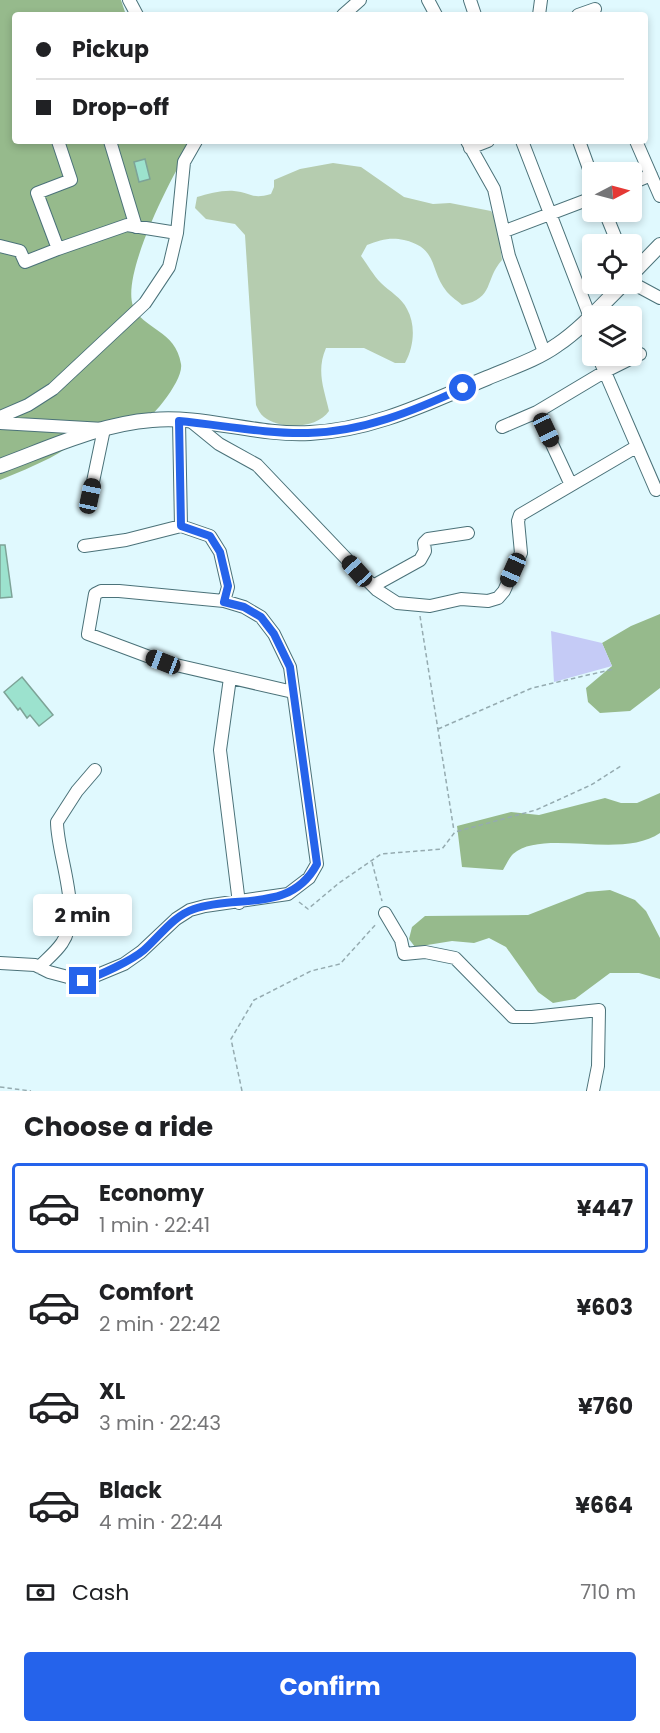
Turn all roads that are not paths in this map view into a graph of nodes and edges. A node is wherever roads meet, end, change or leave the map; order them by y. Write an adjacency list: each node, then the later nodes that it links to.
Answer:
1 (360, 0): 2 (street)
2 (346, 12)
3 (59, 144): 21 (street)
4 (111, 144): 16 (street)
5 (194, 144): 18 (street)
6 (468, 144): 17 (street)
7 (523, 144): 15 (street)
8 (580, 144): 10 (street)
9 (637, 144): 11 (street)
10 (587, 162)
11 (651, 175): 12 (street); 13 (street)
12 (642, 179)
13 (660, 196)
14 (582, 202): 15 (street)
15 (550, 215): 17 (street); 27 (street)
16 (136, 226): 18 (street); 21 (street)
17 (505, 231): 29 (street)
18 (177, 233): 34 (street)
19 (660, 244): 22 (street)
20 (0, 246): 21 (street)
21 (58, 249)
22 (642, 263)
23 (642, 288): 25 (street)
24 (613, 294): 26 (street)
25 (660, 298)
26 (602, 306)
27 (582, 307)
28 (582, 325): 29 (street)
29 (544, 352): 35 (street)
30 (601, 366): 32 (street)
31 (616, 366): 32 (street)
32 (604, 372): 33 (street); 39 (street)
33 (537, 412): 37 (street); 41 (street)
34 (0, 417)
35 (186, 421): 38 (street); 44 (street); 47 (street)
36 (0, 423): 38 (street)
37 (502, 427)
38 (104, 429): 40 (street); 43 (street)
39 (636, 447): 41 (street); 42 (street)
40 (0, 466)
41 (571, 485): 47 (street)
42 (656, 490)
43 (90, 496)
44 (181, 526): 46 (street); 48 (street)
45 (468, 533): 47 (street)
46 (84, 546)
47 (373, 586)
48 (224, 602): 49 (street); 50 (street)
49 (230, 678): 50 (street); 52 (street)
50 (292, 692): 52 (street)
51 (95, 770): 55 (street)
52 (239, 903): 55 (street)
53 (386, 913): 56 (street)
54 (0, 963): 55 (street)
55 (39, 967)
56 (593, 1091)

